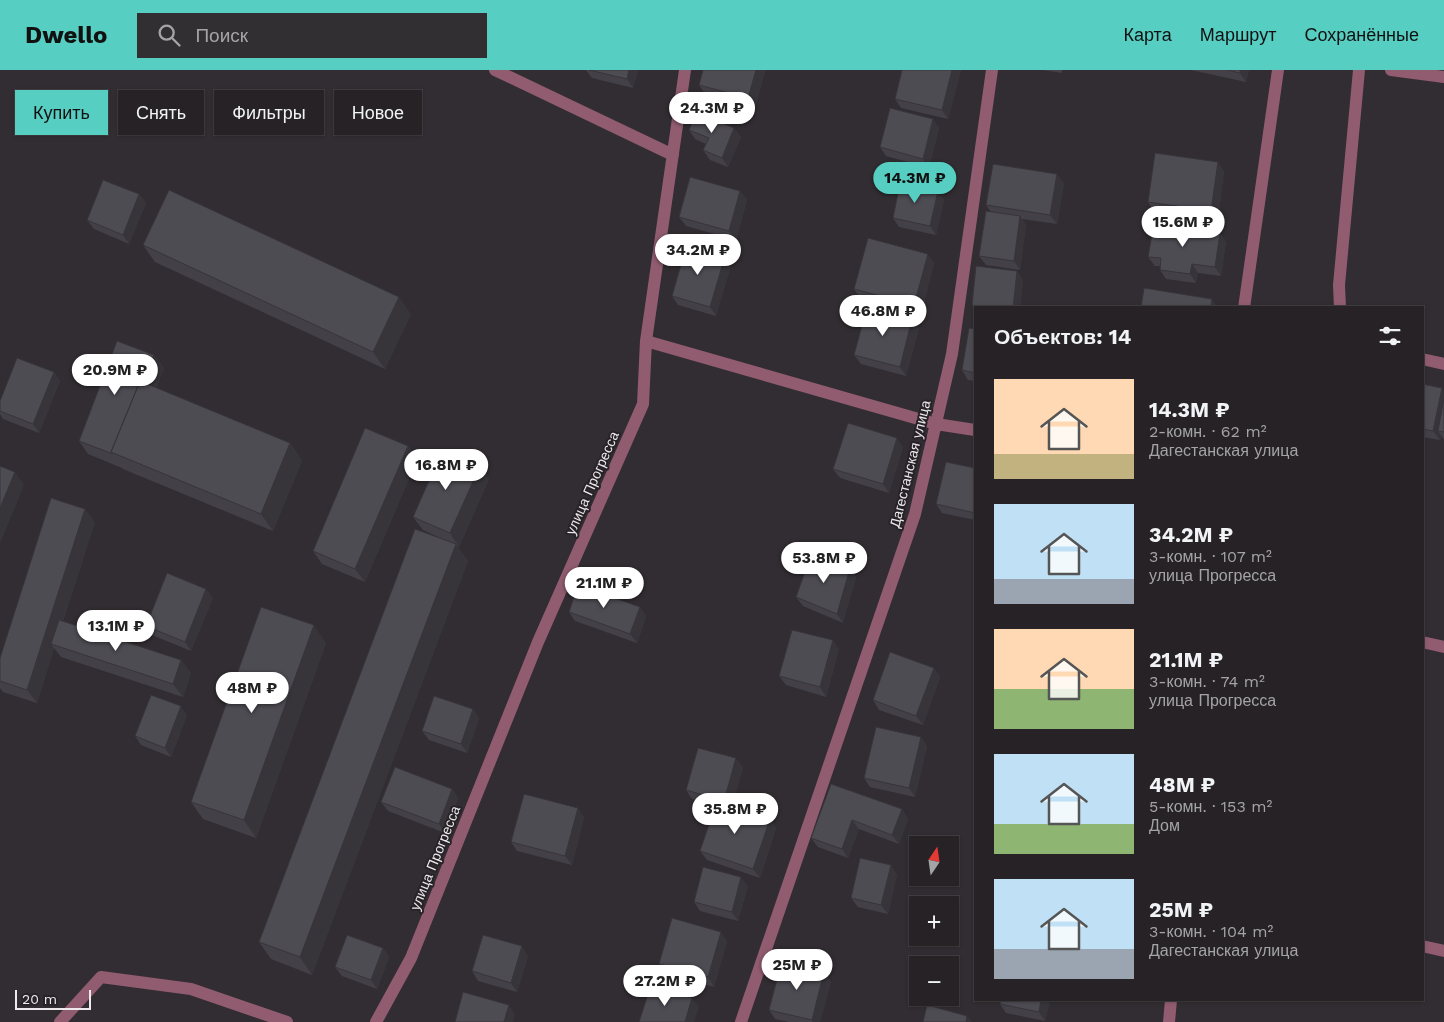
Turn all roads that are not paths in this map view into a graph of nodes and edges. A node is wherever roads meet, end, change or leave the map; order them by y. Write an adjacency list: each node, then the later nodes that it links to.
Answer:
1 (495, 70): 8 (street)
2 (685, 70): 8 (street, улица Прогресса)
3 (992, 70): 14 (street, Дагестанская улица)
4 (1278, 70): 9 (street)
5 (1359, 70): 10 (street)
6 (1391, 70): 7 (street)
7 (1444, 77)
8 (673, 155): 11 (street, улица Прогресса)
9 (1244, 306)
10 (1340, 306)
11 (646, 341): 14 (street); 23 (street, улица Прогресса)
12 (1424, 359): 13 (street)
13 (1444, 364)
14 (936, 424): 15 (street); 24 (street, Дагестанская улица)
15 (974, 430)
16 (1424, 642): 17 (street)
17 (1444, 647)
18 (1424, 946): 19 (street)
19 (1444, 950)
20 (1171, 1001): 25 (street)
21 (60, 1022): 22 (street)
22 (287, 1022)
23 (376, 1022)
24 (741, 1022)
25 (1169, 1022)

